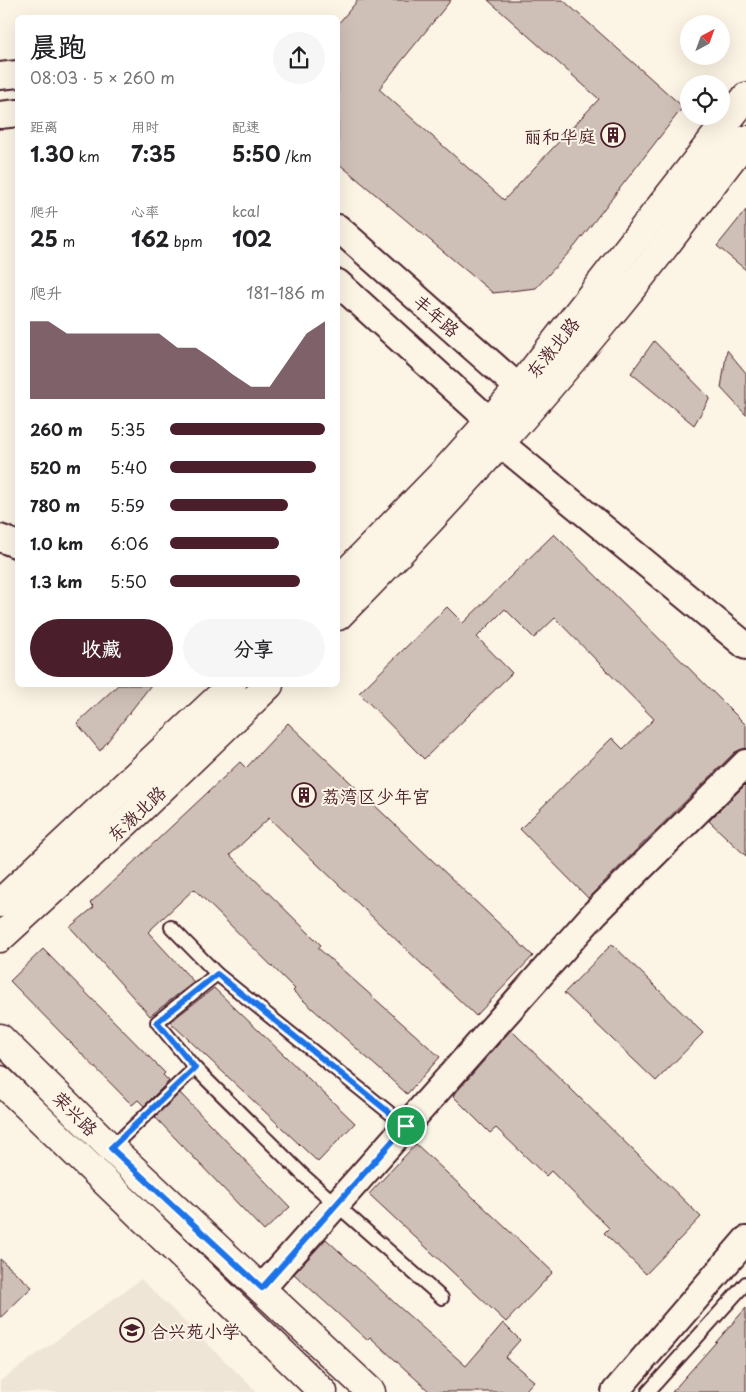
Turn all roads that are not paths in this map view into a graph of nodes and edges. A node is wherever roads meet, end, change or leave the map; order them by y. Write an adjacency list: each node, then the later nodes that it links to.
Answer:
1 (15, 74): 2 (street)
2 (0, 76)
3 (746, 97): 9 (main road, 东漖北路)
4 (15, 114): 5 (street)
5 (0, 115)
6 (746, 140): 9 (main road, 东漖北路)
7 (340, 230): 9 (street, 丰年路)
8 (340, 284): 10 (street)
9 (528, 395): 10 (main road, 东漖北路)
10 (495, 432): 13 (main road, 东漖北路); 14 (main road, 东漖北路); 15 (street)
11 (0, 538): 12 (street)
12 (15, 544)
13 (340, 579)
14 (340, 614)
15 (746, 646)
16 (230, 687): 19 (main road, 东漖北路)
17 (266, 687): 21 (main road, 东漖北路)
18 (746, 764): 26 (street)
19 (0, 903)
20 (171, 927): 22 (lane)
21 (0, 938)
22 (217, 974): 24 (lane); 26 (lane)
23 (0, 1038): 27 (main road, 荣兴路)
24 (195, 1068): 27 (lane); 28 (lane)
25 (0, 1080): 33 (main road, 荣兴路)
26 (406, 1126): 28 (street)
27 (111, 1148): 31 (main road, 荣兴路)
28 (337, 1204): 31 (street); 32 (lane)
29 (746, 1240): 35 (street)
30 (746, 1283): 36 (lane)
31 (262, 1288): 34 (main road, 荣兴路)
32 (442, 1298)
33 (323, 1392)
34 (371, 1392)
35 (615, 1392)
36 (648, 1392)

